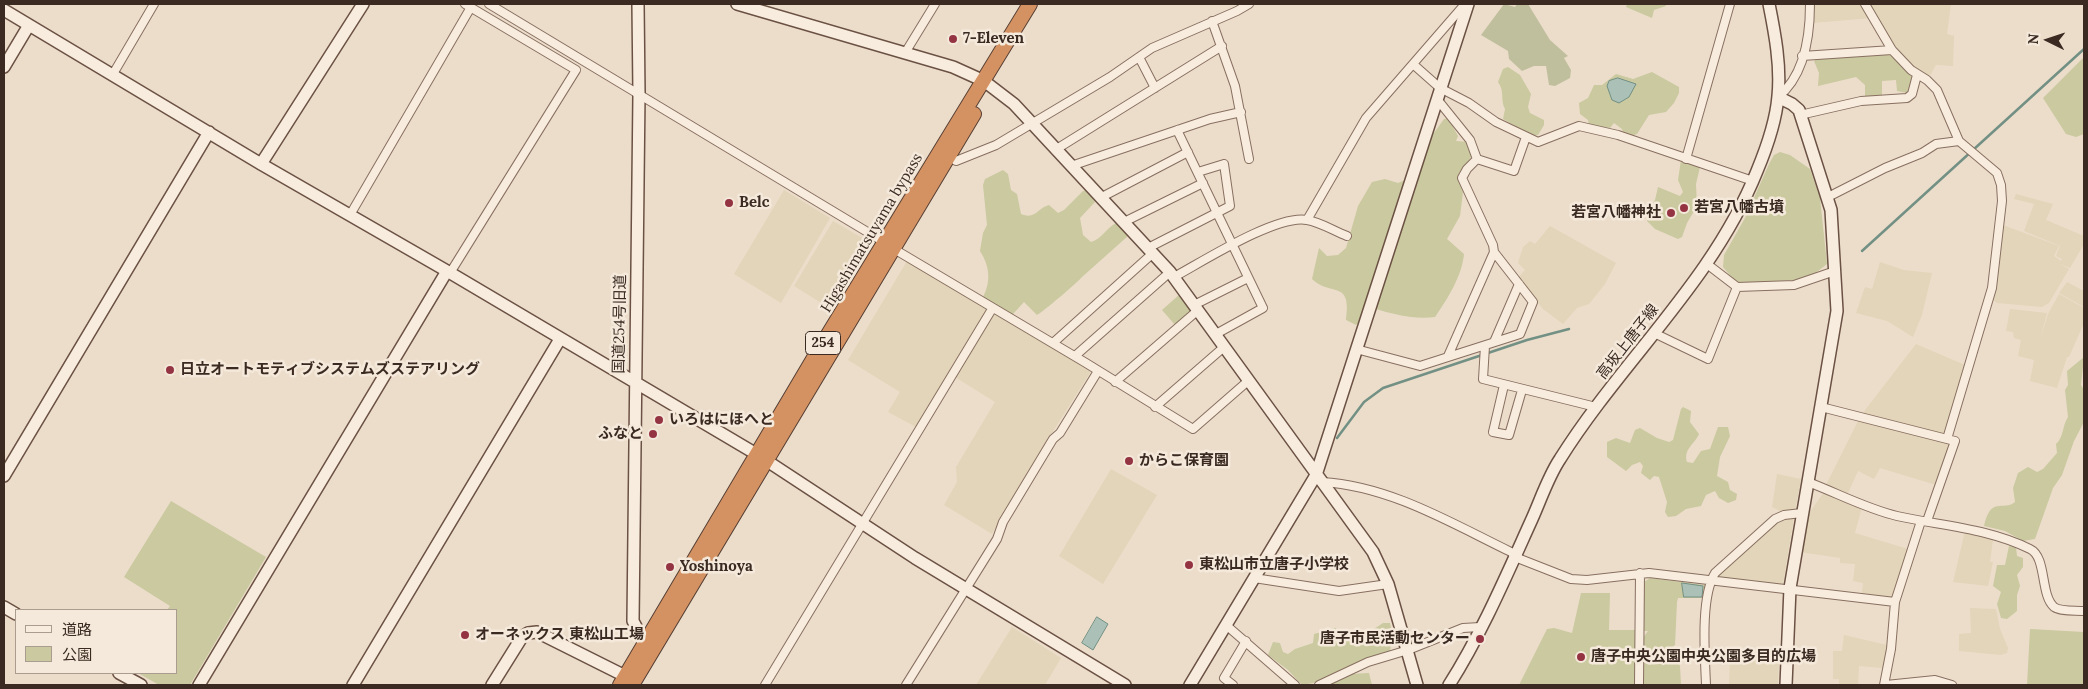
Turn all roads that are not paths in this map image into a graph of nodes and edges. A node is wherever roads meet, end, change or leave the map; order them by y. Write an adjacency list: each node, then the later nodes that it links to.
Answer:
1 (154, 4): 26 (street)
2 (363, 4): 46 (street)
3 (489, 4): 30 (street)
4 (638, 4): 30 (street, 国道254号旧道)
5 (737, 4): 21 (street)
6 (935, 4): 21 (street)
7 (1030, 4): 28 (highway, Higashimatsuyama bypass / 254)
8 (1040, 4): 28 (highway, Higashimatsuyama bypass / 254)
9 (1249, 4): 17 (street)
10 (1466, 4): 24 (street); 31 (street)
11 (1730, 4): 45 (street)
12 (1770, 4): 32 (street, 高坂上唐子線)
13 (1810, 4): 22 (street)
14 (1865, 4): 20 (street)
15 (468, 6): 54 (street); 64 (street)
16 (4, 10): 18 (street)
17 (1212, 21): 19 (street); 23 (street)
18 (29, 25): 25 (street); 26 (street)
19 (1222, 46): 29 (street); 33 (street)
20 (1892, 50): 22 (street); 27 (street)
21 (905, 53): 28 (street)
22 (1802, 56): 32 (street)
23 (1139, 57): 29 (street); 35 (street)
24 (1414, 65): 31 (street); 55 (street)
25 (4, 67)
26 (113, 74): 37 (street)
27 (1917, 75): 34 (street); 39 (street)
28 (987, 83): 35 (street); 42 (highway, Higashimatsuyama bypass / 254); 59 (highway, Higashimatsuyama bypass / 254)
29 (1155, 88): 40 (street)
30 (639, 94): 59 (street); 83 (street, 国道254号旧道)
31 (1439, 94): 38 (street); 44 (street); 78 (street)
32 (1778, 97): 34 (street); 49 (street, 高坂上唐子線)
33 (1241, 112): 36 (street); 43 (street)
34 (1800, 114): 51 (street)
35 (1032, 124): 40 (street); 42 (street)
36 (1177, 130): 41 (street); 47 (street)
37 (209, 132): 46 (street); 92 (street)
38 (1526, 137): 44 (street); 45 (street)
39 (1959, 141): 51 (street); 90 (street)
40 (1055, 150): 47 (street)
41 (1188, 152): 48 (street); 52 (street)
42 (949, 156): 59 (highway, Higashimatsuyama bypass / 254)
43 (1249, 159)
44 (1477, 159): 61 (street)
45 (1686, 159): 49 (street)
46 (261, 164): 54 (street)
47 (1071, 166): 52 (street)
48 (1198, 172): 50 (street); 53 (street)
49 (1753, 181): 62 (street, 高坂上唐子線)
50 (1203, 183): 53 (street); 56 (street)
51 (1828, 197): 63 (street)
52 (1100, 198): 56 (street)
53 (1217, 213): 58 (street); 60 (street)
54 (350, 215): 64 (street)
55 (1307, 220): 57 (street); 58 (street)
56 (1124, 222): 60 (street)
57 (1347, 236)
58 (1233, 245): 65 (street); 66 (street)
59 (889, 246): 70 (street); 91 (highway, Higashimatsuyama bypass / 254)
60 (1150, 251): 65 (street); 75 (street)
61 (1494, 252): 67 (street); 80 (street)
62 (1707, 264): 68 (street); 71 (street, 高坂上唐子線)
63 (1835, 271): 68 (street); 89 (street)
64 (449, 272): 73 (street); 117 (street)
65 (1172, 274): 69 (street); 79 (street)
66 (1248, 278): 69 (street); 72 (street)
67 (1519, 284): 74 (street); 74 (street)
68 (1737, 287): 71 (street)
69 (1196, 308): 72 (street); 84 (street)
70 (992, 309): 75 (street); 97 (street)
71 (1654, 333): 88 (street, 高坂上唐子線)
72 (1216, 334): 77 (street)
73 (560, 339): 83 (street); 118 (street)
74 (1494, 342): 76 (street)
75 (1053, 343): 79 (street)
76 (1485, 346): 80 (street); 85 (street)
77 (1224, 347): 82 (street); 87 (street)
78 (1356, 350): 80 (street); 93 (street)
79 (1075, 356): 81 (street)
80 (1448, 356)
81 (1098, 371): 84 (street); 104 (street)
82 (1248, 380): 87 (street); 93 (street)
83 (634, 382): 91 (street); 111 (street, 国道254号旧道)
84 (1115, 382): 87 (street)
85 (1504, 385): 86 (street); 86 (street)
86 (1522, 390): 88 (street)
87 (1155, 407)
88 (1596, 407): 98 (street, 高坂上唐子線)
89 (1821, 407): 90 (street); 94 (street)
90 (1947, 439): 96 (street)
91 (762, 458): 97 (street); 111 (highway, Higashimatsuyama bypass / 254); 115 (highway, Higashimatsuyama bypass / 254)
92 (4, 476)
93 (1319, 478): 98 (street); 100 (street); 102 (street)
94 (1808, 482): 95 (street); 96 (street)
95 (1802, 513): 101 (street); 103 (street)
96 (1924, 521): 105 (street); 107 (street)
97 (862, 524): 104 (street); 120 (street)
98 (1515, 555): 99 (street); 110 (street, 高坂上唐子線)
99 (1640, 573): 101 (street); 129 (street)
100 (1254, 578): 102 (street); 109 (street)
101 (1710, 582): 103 (street); 130 (street)
102 (1388, 584): 113 (street)
103 (1790, 588): 105 (street); 131 (street)
104 (964, 590): 121 (street); 122 (street)
105 (1895, 602): 132 (street)
106 (4, 607): 108 (street)
107 (2084, 611)
108 (15, 613)
109 (1226, 625): 112 (street); 123 (street)
110 (1480, 627): 113 (street); 128 (street, 高坂上唐子線)
111 (648, 639): 115 (highway, Higashimatsuyama bypass / 254)
112 (1246, 641): 124 (street); 125 (street)
113 (1408, 650): 126 (street); 127 (street)
114 (121, 674): 116 (street)
115 (631, 682): 119 (street)
116 (141, 685)
117 (199, 685)
118 (353, 685)
119 (492, 685)
120 (765, 685)
121 (906, 685)
122 (1125, 685)
123 (1190, 685)
124 (1233, 685)
125 (1295, 685)
126 (1319, 685)
127 (1417, 685)
128 (1449, 685)
129 (1639, 685)
130 (1706, 685)
131 (1786, 685)
132 (1885, 685): 133 (street)
133 (1952, 685)

